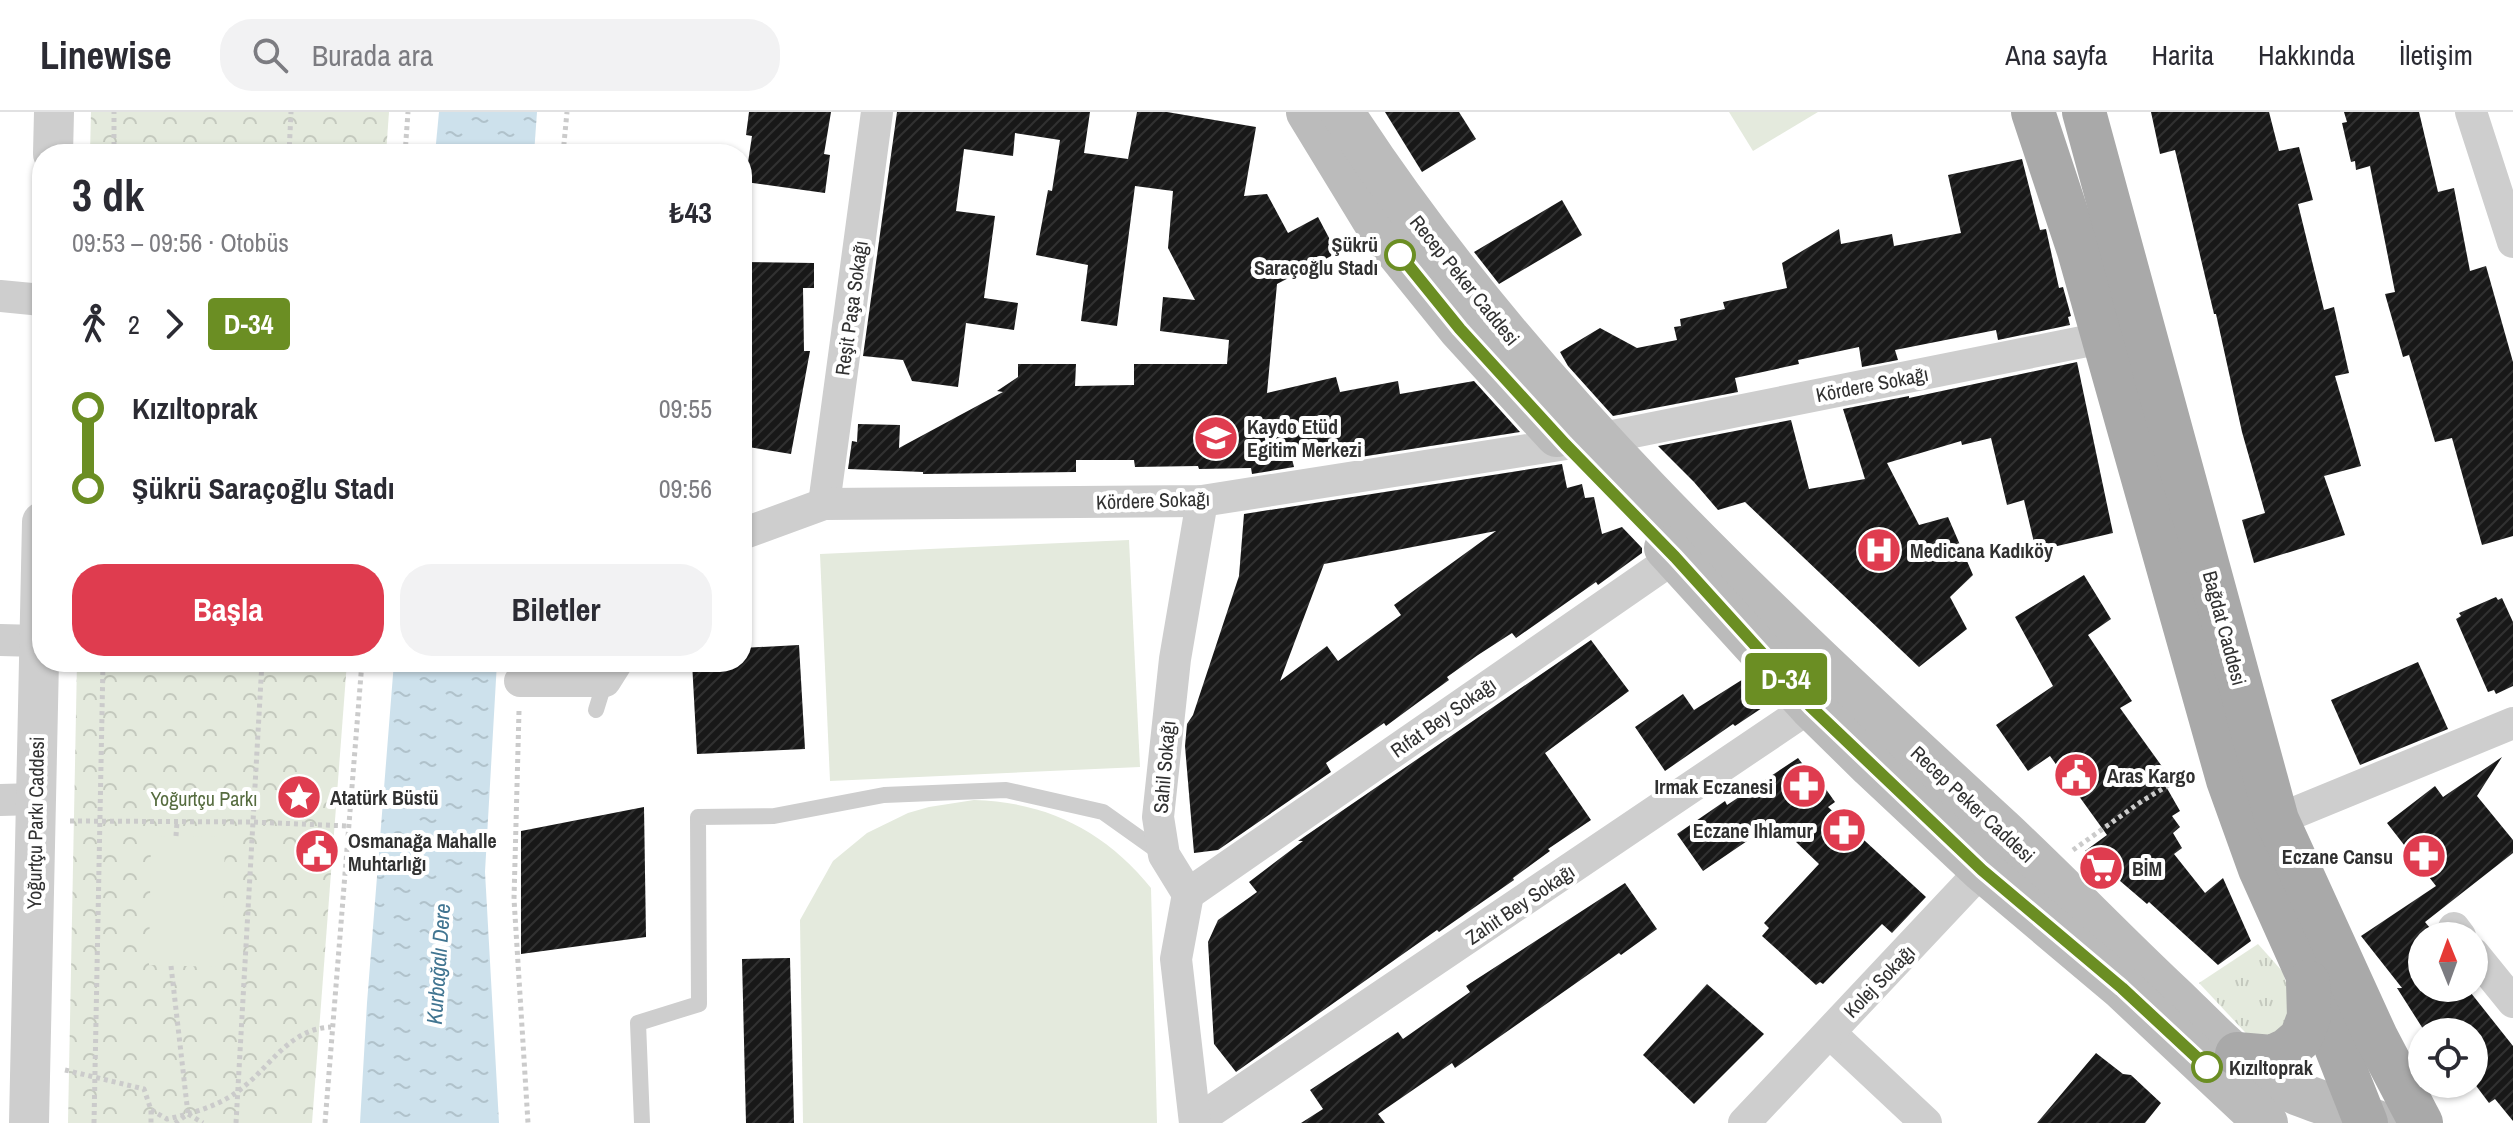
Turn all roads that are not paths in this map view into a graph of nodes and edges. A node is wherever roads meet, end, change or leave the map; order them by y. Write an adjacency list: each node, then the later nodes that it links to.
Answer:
1 (54, 112): 8 (street)
2 (877, 112): 15 (street, Reşit Paşa Sokağı)
3 (1308, 112): 13 (main road, Recep Peker Caddesi)
4 (1342, 112): 13 (main road, Recep Peker Caddesi)
5 (2033, 112): 12 (main road, Bağdat Caddesi)
6 (2084, 112): 12 (main road, Bağdat Caddesi)
7 (2471, 112): 9 (street)
8 (53, 144)
9 (2513, 242)
10 (0, 296): 11 (street)
11 (32, 299)
12 (2124, 333): 13 (street, Kördere Sokağı); 25 (main road, Bağdat Caddesi); 31 (main road, Bağdat Caddesi)
13 (1582, 442): 14 (street, Kördere Sokağı); 17 (main road, Recep Peker Caddesi)
14 (1202, 501): 15 (street, Kördere Sokağı); 27 (street, Sahil Sokağı)
15 (824, 504): 16 (street, Kördere Sokağı)
16 (752, 530)
17 (1686, 548): 22 (main road, Recep Peker Caddesi); 29 (street, Rıfat Bey Sokağı)
18 (32, 574): 19 (street, Yoğurtçu Parkı Caddesi)
19 (19, 641): 24 (street, Yoğurtçu Parkı Caddesi)
20 (520, 681): 21 (street)
21 (606, 685)
22 (1828, 695): 26 (main road, Recep Peker Caddesi); 28 (main road, Recep Peker Caddesi); 38 (street, Zahit Bey Sokağı)
23 (2513, 723): 25 (street)
24 (18, 799): 36 (street, Yoğurtçu Parkı Caddesi)
25 (2277, 820): 42 (main road, Bağdat Caddesi)
26 (2017, 844): 28 (street, Kolej Sokağı); 34 (main road, Recep Peker Caddesi)
27 (1164, 855): 29 (street, Sahil Sokağı); 37 (lane)
28 (1982, 870): 33 (street, Kolej Sokağı); 41 (main road, Recep Peker Caddesi)
29 (1188, 894): 38 (street)
30 (2488, 971): 32 (street)
31 (2308, 976): 34 (main road); 35 (main road, Bağdat Caddesi)
32 (2513, 1002)
33 (1830, 1033): 39 (street, Kolej Sokağı); 40 (street)
34 (2237, 1054): 35 (main road, Recep Peker Caddesi)
35 (2369, 1121)
36 (29, 1123)
37 (642, 1123)
38 (1195, 1123)
39 (1744, 1123)
40 (1926, 1123)
41 (2266, 1123)
42 (2421, 1123)

